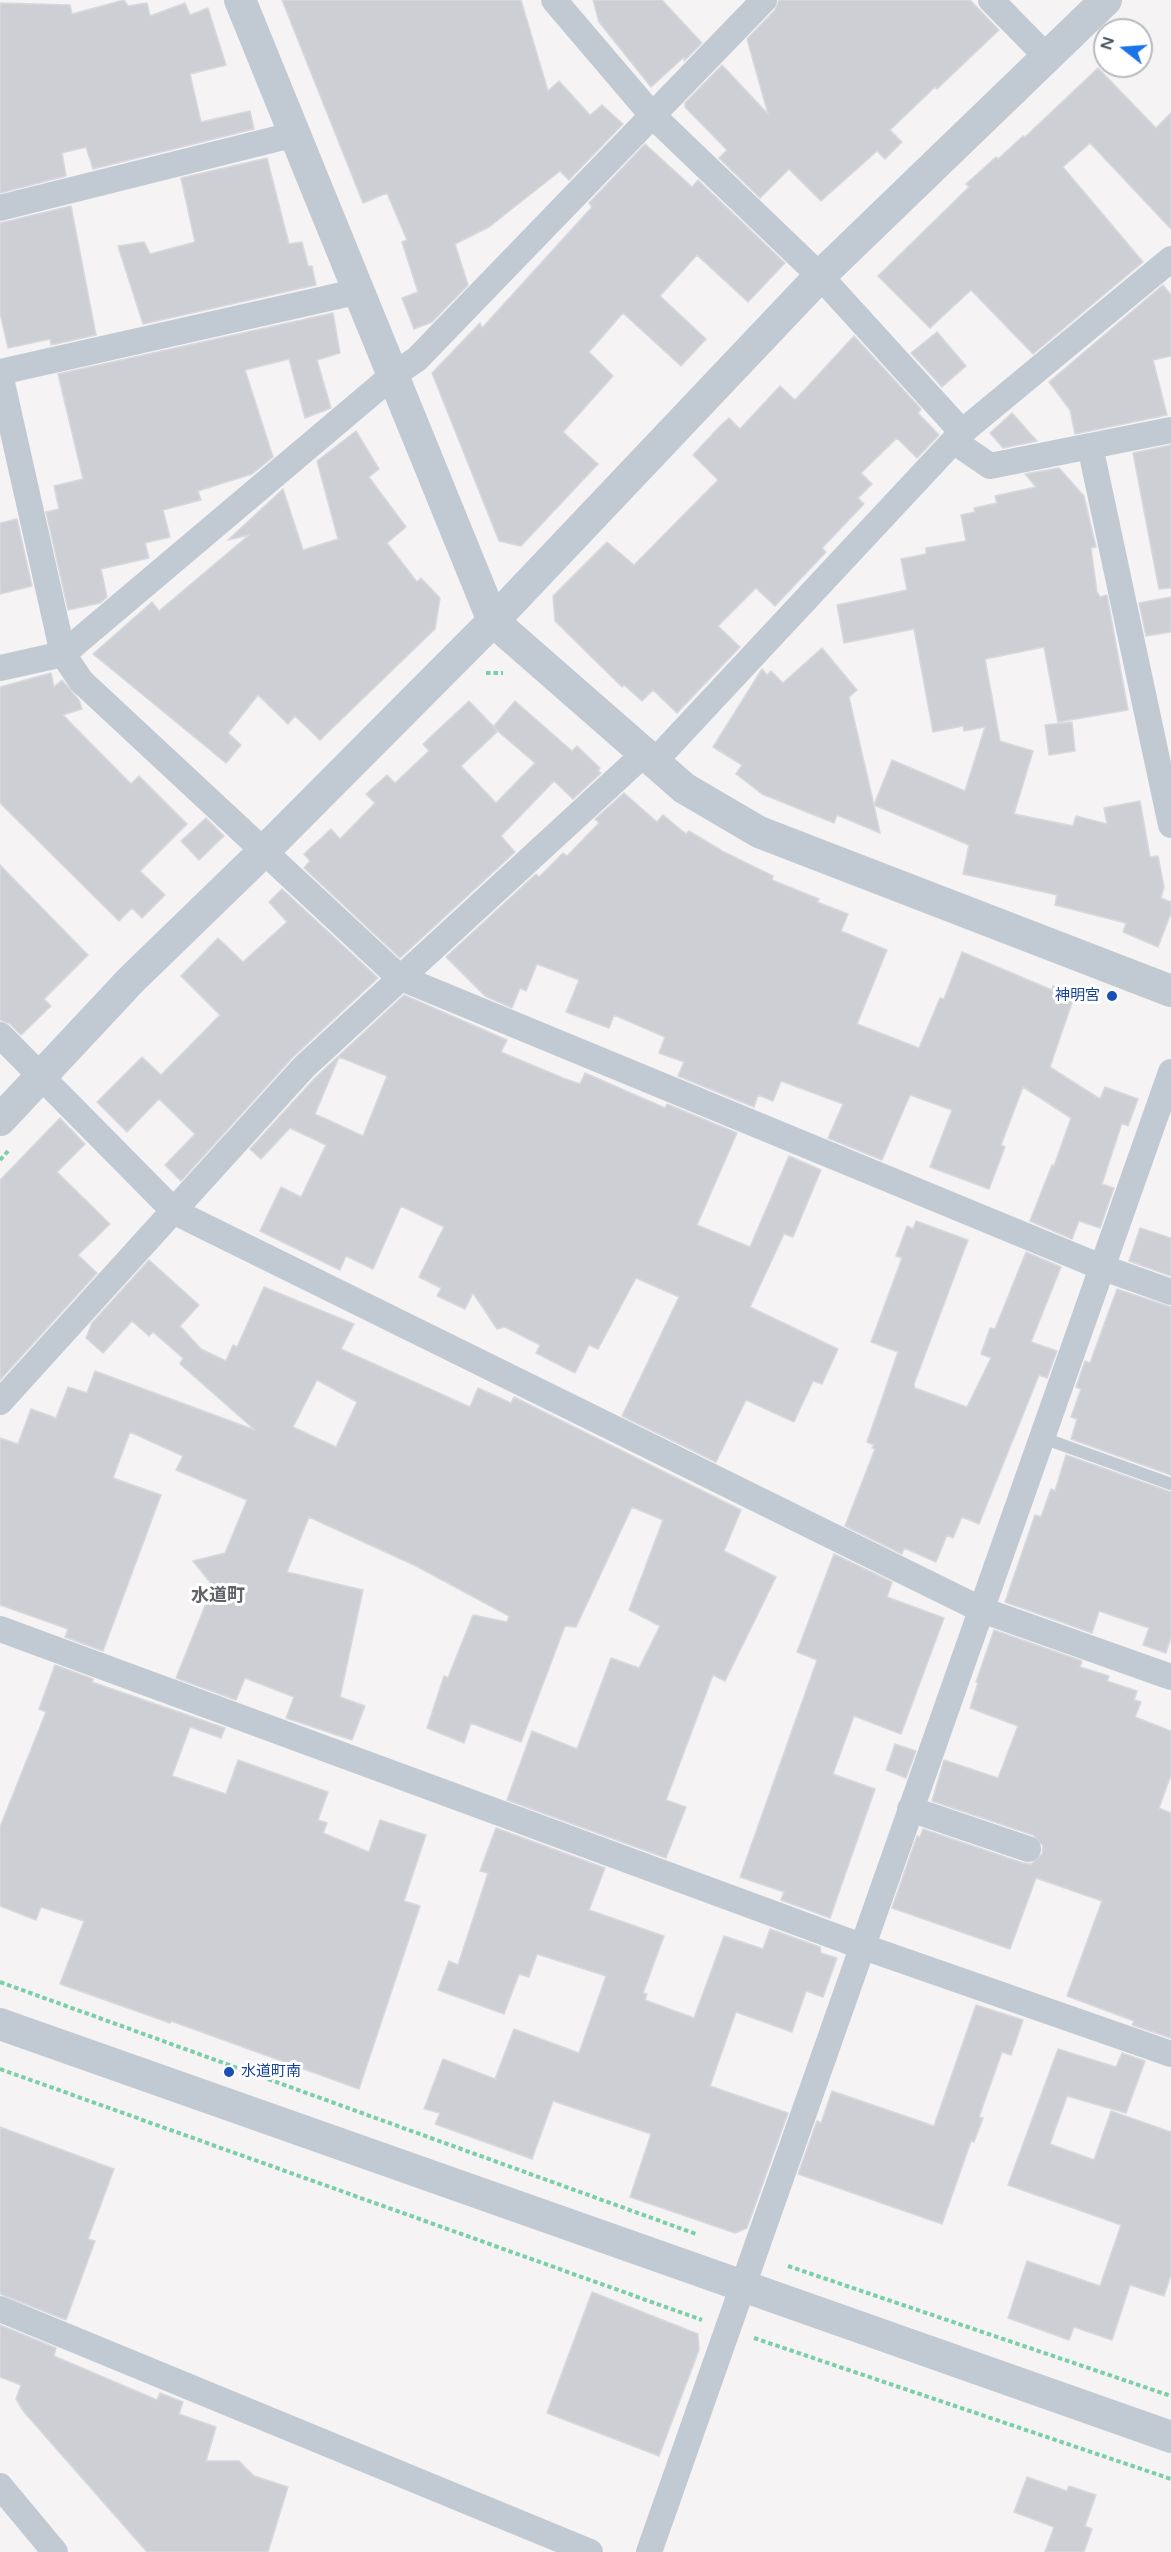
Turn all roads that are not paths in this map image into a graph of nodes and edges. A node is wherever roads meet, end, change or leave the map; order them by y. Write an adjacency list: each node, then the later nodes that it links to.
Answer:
1 (240, 0): 8 (street)
2 (554, 0): 7 (street)
3 (764, 0): 7 (street)
4 (991, 0): 6 (street)
5 (1106, 0): 6 (street)
6 (1047, 57): 11 (street)
7 (652, 116): 11 (street); 14 (street)
8 (296, 134): 9 (street); 12 (street)
9 (0, 208)
10 (1171, 259): 16 (street)
11 (820, 276): 16 (street); 18 (street)
12 (360, 291): 13 (street); 14 (street)
13 (0, 373): 19 (street)
14 (392, 376): 18 (street); 19 (street)
15 (1171, 430): 17 (street)
16 (959, 437): 17 (street); 21 (street)
17 (1090, 446): 22 (street)
18 (493, 621): 21 (street); 24 (street)
19 (63, 654): 20 (street); 24 (street)
20 (0, 668)
21 (648, 759): 25 (street); 26 (street)
22 (1167, 784): 23 (street)
23 (1171, 825)
24 (264, 851): 25 (street); 29 (street)
25 (399, 977): 31 (street); 32 (street)
26 (1171, 992)
27 (0, 1035): 29 (street)
28 (1171, 1072): 32 (street)
29 (42, 1076): 30 (street); 31 (street)
30 (7, 1132)
31 (175, 1212): 34 (street); 37 (street)
32 (1101, 1267): 33 (street); 35 (street)
33 (1171, 1292)
34 (0, 1402)
35 (1043, 1438): 36 (lane); 37 (street)
36 (1171, 1484)
37 (982, 1610): 39 (street); 40 (street)
38 (0, 1629): 42 (street)
39 (1171, 1677)
40 (910, 1809): 41 (street); 42 (street)
41 (1028, 1848)
42 (861, 1946): 44 (street); 45 (street)
43 (0, 2024): 45 (street)
44 (1171, 2054)
45 (742, 2287): 47 (street); 51 (street)
46 (0, 2309): 50 (street)
47 (1171, 2437)
48 (0, 2486): 49 (street)
49 (55, 2552)
50 (590, 2552)
51 (649, 2552)

